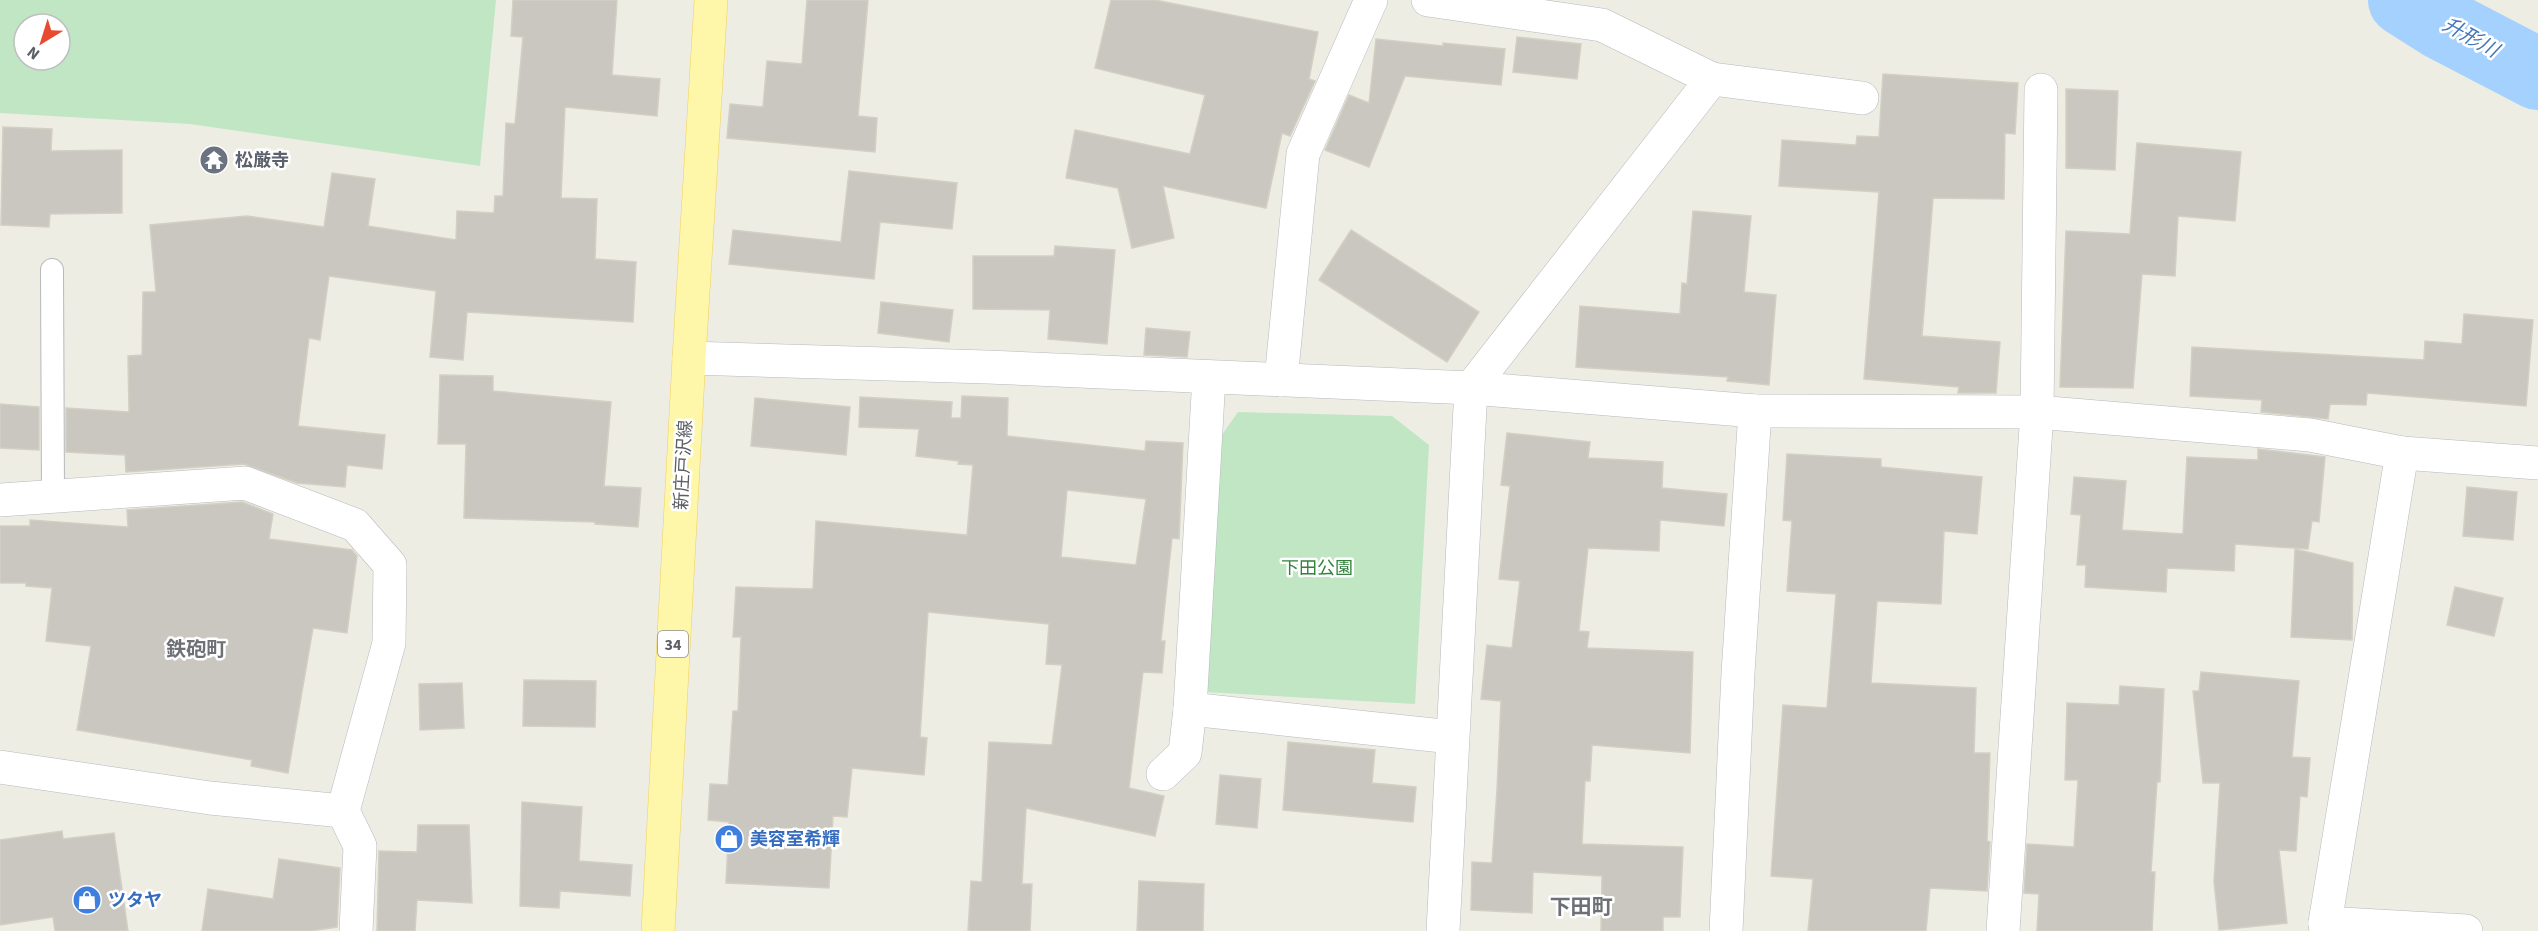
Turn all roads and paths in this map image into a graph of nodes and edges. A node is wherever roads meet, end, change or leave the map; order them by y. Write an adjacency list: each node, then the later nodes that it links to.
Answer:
1 (711, 0): 8 (main road, 新庄戸沢線 / 34)
2 (1371, 0): 10 (street)
3 (1428, 0): 4 (street)
4 (1712, 79): 6 (street); 11 (street)
5 (2041, 90): 13 (street)
6 (1862, 98)
7 (52, 270): 16 (lane)
8 (689, 358): 9 (street); 25 (main road, 新庄戸沢線 / 34)
9 (1209, 377): 10 (street); 18 (street)
10 (1281, 380): 11 (street)
11 (1471, 388): 12 (street); 19 (street)
12 (1755, 411): 13 (street); 27 (street)
13 (2037, 412): 14 (street); 28 (street)
14 (2402, 453): 15 (street); 23 (street)
15 (2538, 463)
16 (53, 496): 17 (street); 22 (street)
17 (0, 500)
18 (1190, 709): 19 (street); 21 (street)
19 (1452, 737): 26 (street)
20 (0, 767): 22 (street)
21 (1163, 774)
22 (344, 811): 24 (street)
23 (2325, 927): 29 (street)
24 (356, 931)
25 (658, 931)
26 (1443, 931)
27 (1726, 931)
28 (2003, 931)
29 (2466, 931)

